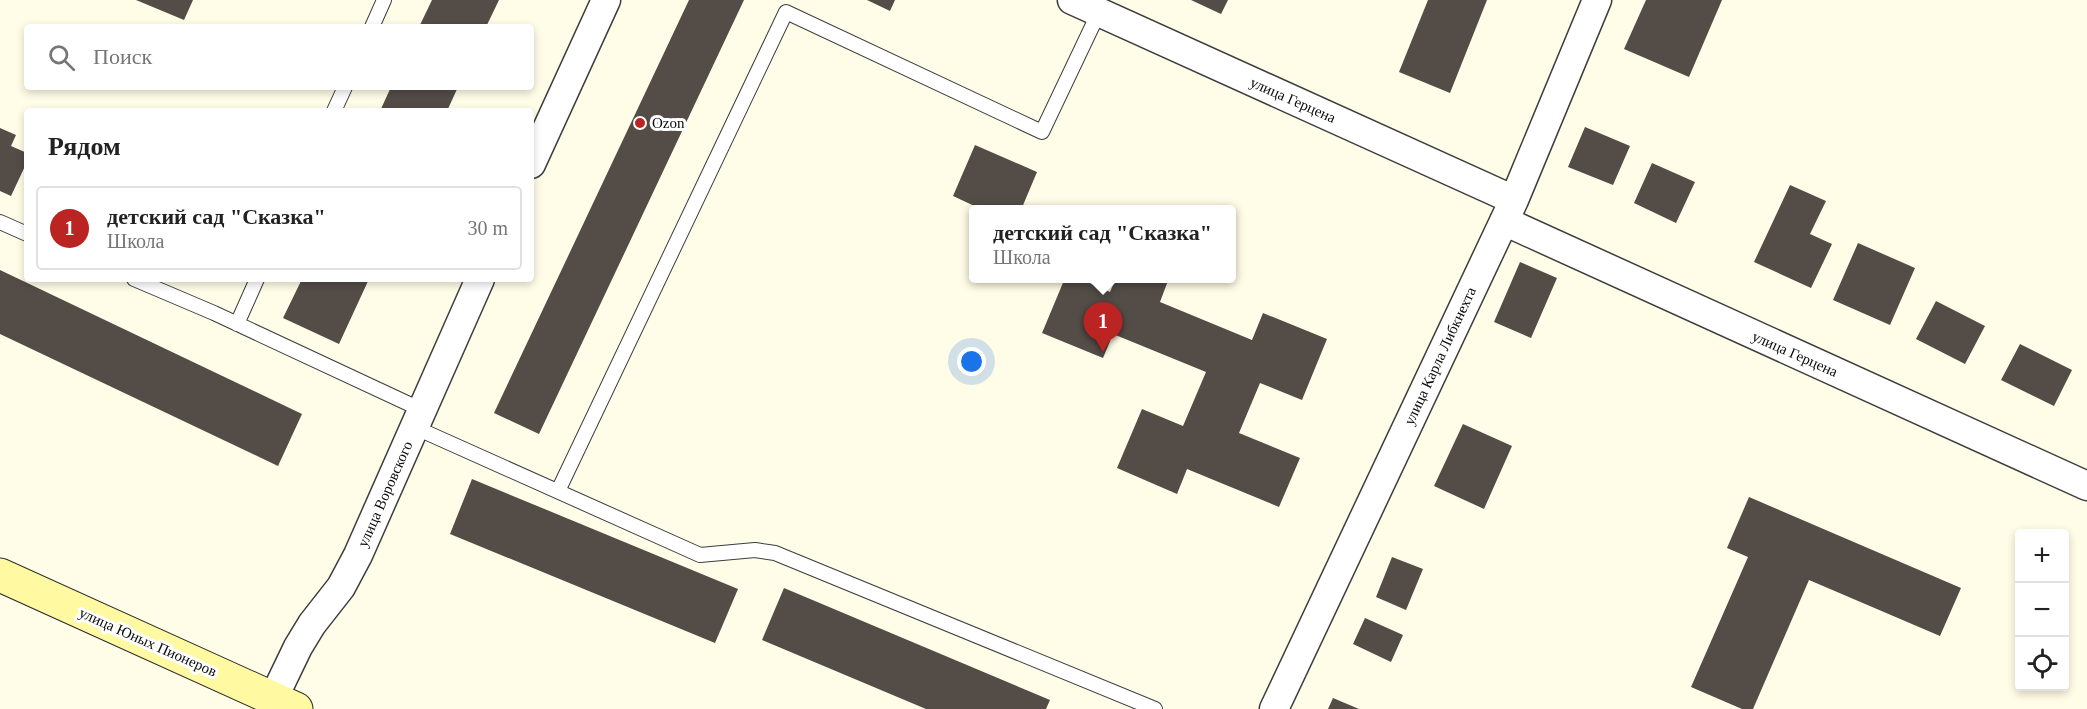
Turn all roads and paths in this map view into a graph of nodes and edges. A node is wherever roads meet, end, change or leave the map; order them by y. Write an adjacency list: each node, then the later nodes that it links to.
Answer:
1 (384, 0): 6 (lane)
2 (606, 0): 9 (street)
3 (1072, 0): 5 (street, улица Герцена)
4 (1597, 0): 10 (street, улица Карла Либкнехта)
5 (1099, 12): 10 (street, улица Герцена); 19 (lane)
6 (373, 24)
7 (344, 90): 8 (lane)
8 (335, 108)
9 (534, 157)
10 (1509, 210): 18 (street, улица Герцена); 23 (street, улица Карла Либкнехта)
11 (0, 222): 12 (lane)
12 (24, 233)
13 (141, 282): 16 (lane)
14 (256, 282): 16 (lane)
15 (479, 282): 17 (street, улица Воровского)
16 (237, 324): 17 (lane)
17 (418, 419): 19 (lane); 21 (street, улица Воровского)
18 (2087, 486)
19 (558, 491): 22 (lane)
20 (0, 575): 21 (main road, улица Юных Пионеров)
21 (284, 704)
22 (1155, 709)
23 (1274, 709)

